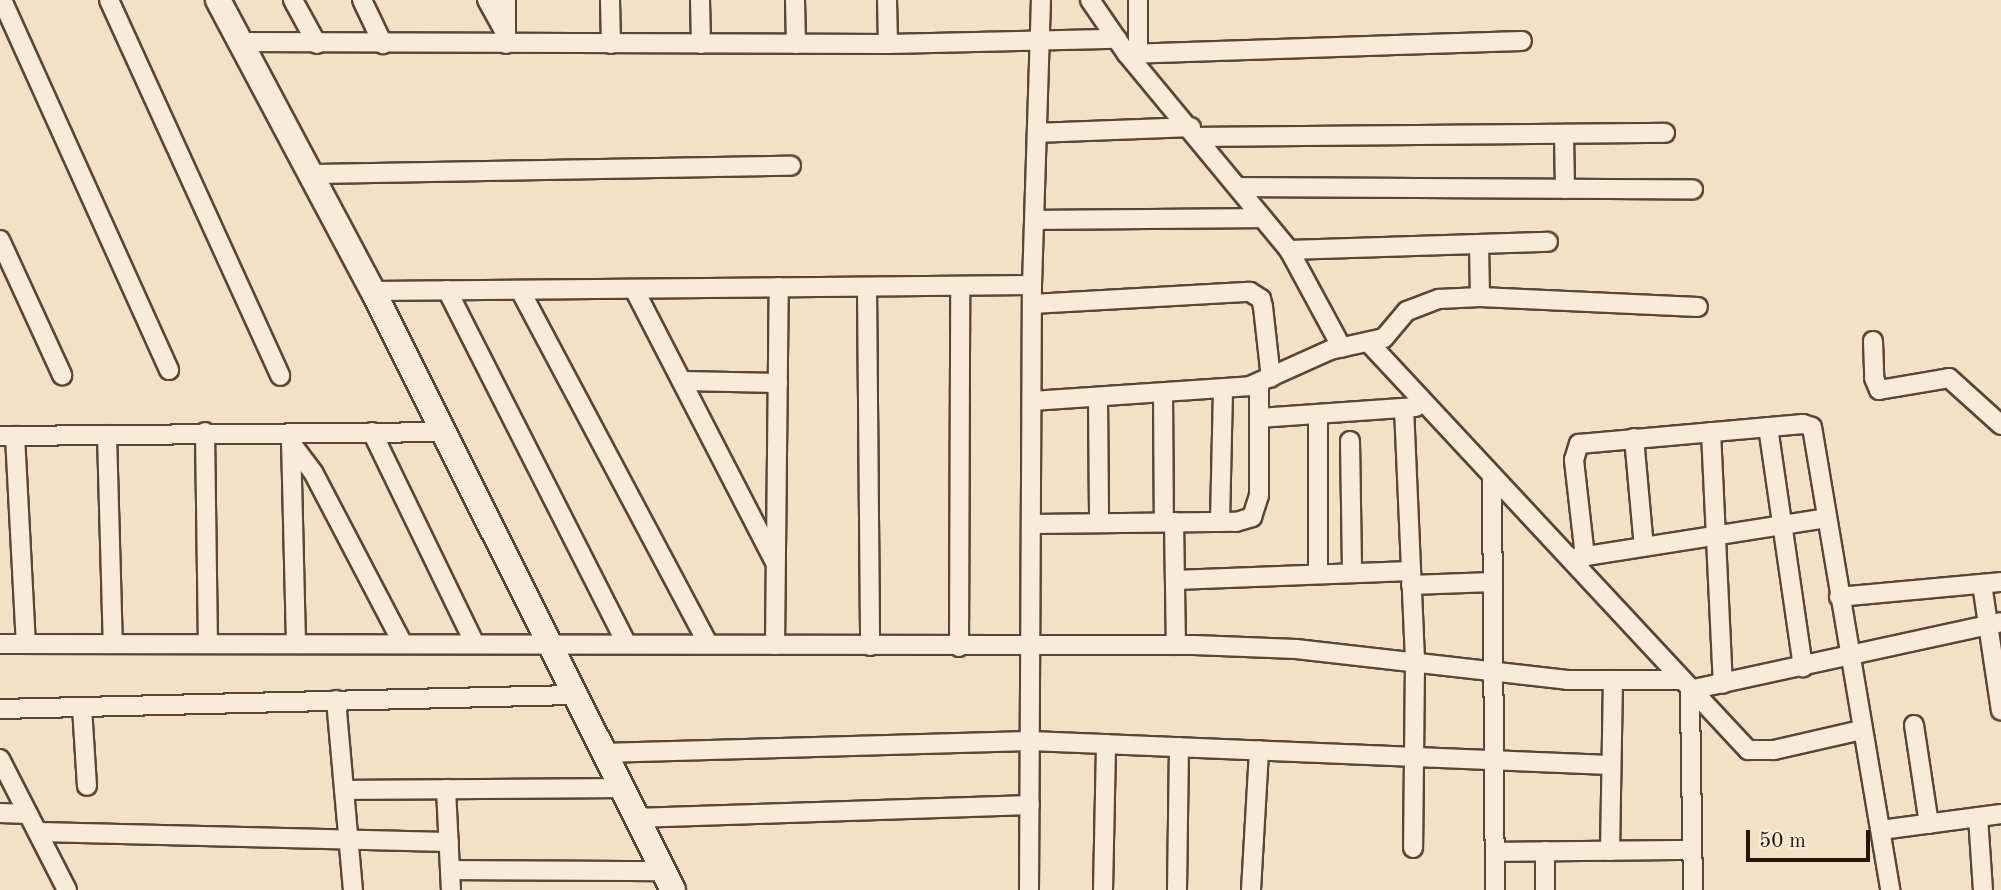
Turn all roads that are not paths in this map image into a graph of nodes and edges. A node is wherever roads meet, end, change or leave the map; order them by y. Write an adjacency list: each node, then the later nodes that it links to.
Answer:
1 (109, 0): 56 (street)
2 (218, 0): 17 (street)
3 (293, 0): 18 (street)
4 (362, 0): 19 (street)
5 (487, 0): 15 (street)
6 (506, 0): 15 (street)
7 (610, 0): 20 (street)
8 (700, 0): 21 (street)
9 (795, 0): 22 (street)
10 (887, 0): 23 (street)
11 (1041, 0): 24 (street)
12 (1090, 0): 25 (street)
13 (1138, 0): 25 (street)
14 (4, 2): 54 (street)
15 (506, 38): 19 (street); 20 (street)
16 (1522, 41): 25 (street)
17 (241, 42): 18 (street); 31 (street)
18 (317, 44): 19 (street)
19 (383, 44)
20 (611, 44): 21 (street)
21 (701, 44): 22 (street)
22 (796, 44): 23 (street)
23 (888, 44): 24 (street)
24 (1040, 44): 25 (street); 28 (street)
25 (1127, 49): 26 (street)
26 (1195, 132): 28 (street); 29 (street); 32 (street)
27 (1665, 133): 29 (street)
28 (1037, 134): 36 (street)
29 (1563, 134): 33 (street)
30 (790, 166): 31 (street)
31 (311, 174): 47 (street)
32 (1238, 187): 33 (street); 35 (street)
33 (1565, 189): 34 (street)
34 (1693, 189)
35 (1262, 218): 36 (street); 40 (street)
36 (1035, 220): 48 (street)
37 (0, 240): 55 (street)
38 (1548, 242): 39 (street)
39 (1479, 244): 40 (street); 49 (street)
40 (1289, 250): 53 (street)
41 (960, 286): 43 (street); 48 (street); 112 (street)
42 (779, 287): 43 (street); 44 (street); 59 (street)
43 (867, 287): 111 (street)
44 (634, 289): 46 (street); 58 (street)
45 (447, 290): 46 (street); 47 (street); 105 (street)
46 (520, 290): 108 (street)
47 (373, 291): 72 (street)
48 (1032, 294): 57 (street); 63 (street)
49 (1480, 297): 50 (street); 52 (street)
50 (1698, 307)
51 (1873, 341): 68 (street)
52 (1370, 344): 53 (street); 64 (street)
53 (1342, 348): 57 (street)
54 (169, 370)
55 (62, 375)
56 (280, 376)
57 (1265, 380): 60 (street); 67 (street)
58 (684, 381): 59 (street); 89 (street)
59 (778, 383): 89 (street)
60 (1223, 391): 61 (street); 82 (street)
61 (1163, 394): 62 (street); 81 (street)
62 (1098, 398): 63 (street); 83 (street)
63 (1032, 401): 84 (street)
64 (1426, 406): 65 (street); 79 (street)
65 (1404, 408): 66 (street); 92 (street)
66 (1318, 414): 67 (street); 91 (street)
67 (1259, 418): 82 (street)
68 (2001, 425)
69 (1768, 427): 73 (street); 80 (street); 85 (street)
70 (205, 432): 74 (street); 76 (street); 103 (street)
71 (372, 432): 72 (street); 76 (street); 100 (street)
72 (442, 432): 101 (street)
73 (1711, 432): 77 (street); 86 (street)
74 (107, 435): 75 (street); 107 (street)
75 (7, 436): 106 (street)
76 (291, 437): 99 (street); 104 (street)
77 (1634, 438): 87 (street); 88 (street)
78 (1350, 441): 90 (street)
79 (1492, 478): 88 (street); 94 (street)
80 (1827, 518): 85 (street); 97 (street)
81 (1169, 522): 82 (street); 83 (street); 93 (street)
82 (1220, 522)
83 (1099, 523): 84 (street)
84 (1032, 524): 113 (street)
85 (1781, 525): 86 (street); 116 (street)
86 (1717, 536): 87 (street); 119 (street)
87 (1644, 547): 88 (street)
88 (1579, 558): 120 (street)
89 (777, 566): 109 (street)
90 (1352, 573): 91 (street); 92 (street)
91 (1318, 575): 93 (street)
92 (1411, 578): 94 (street); 115 (street)
93 (1175, 580): 110 (street)
94 (1493, 582): 117 (street)
95 (2001, 582): 96 (street)
96 (1982, 584): 97 (street); 98 (street)
97 (1839, 597): 114 (street)
98 (1994, 624): 114 (street); 125 (street)
99 (402, 642): 100 (street); 104 (street)
100 (474, 642): 101 (street)
101 (546, 642): 105 (street); 121 (street)
102 (1, 643): 106 (street)
103 (208, 643): 104 (street); 107 (street)
104 (296, 643)
105 (626, 643): 108 (street)
106 (26, 644): 107 (street)
107 (113, 644)
108 (708, 644): 109 (street)
109 (775, 645): 111 (street)
110 (1176, 645): 113 (street); 115 (street)
111 (870, 646): 112 (street)
112 (959, 647): 113 (street)
113 (1031, 648): 128 (street)
114 (1849, 658): 116 (street); 127 (street)
115 (1415, 663): 117 (street); 133 (street)
116 (1803, 667): 119 (street)
117 (1495, 672): 118 (street); 134 (street)
118 (1612, 680): 120 (street); 136 (street)
119 (1723, 684): 120 (street)
120 (1685, 685): 127 (street); 153 (street)
121 (572, 695): 122 (street); 132 (street)
122 (336, 700): 123 (street); 140 (street)
123 (82, 707): 124 (street); 137 (street)
124 (0, 709)
125 (2001, 711)
126 (1914, 725): 147 (street)
127 (1861, 730): 148 (street)
128 (1030, 741): 129 (street); 132 (street); 141 (street)
129 (1106, 744): 130 (street); 163 (street)
130 (1179, 747): 131 (street); 164 (street)
131 (1259, 750): 133 (street); 165 (street)
132 (602, 753): 138 (street)
133 (1414, 756): 134 (street); 152 (street)
134 (1495, 758): 136 (street); 156 (street)
135 (0, 759): 143 (street)
136 (1610, 765): 155 (street)
137 (87, 786)
138 (621, 788): 139 (street); 146 (street)
139 (446, 789): 140 (street); 151 (street)
140 (344, 790): 150 (street)
141 (1030, 805): 146 (street); 162 (street)
142 (0, 813): 143 (street)
143 (28, 814): 149 (street)
144 (2001, 814): 145 (street)
145 (1978, 817): 147 (street); 170 (street)
146 (636, 818): 158 (street)
147 (1929, 824): 148 (street)
148 (1881, 830): 169 (street)
149 (38, 832): 150 (street); 159 (street)
150 (349, 842): 151 (street); 160 (street)
151 (449, 842): 157 (street)
152 (1413, 848)
153 (1692, 850): 155 (street); 168 (street)
154 (1545, 851): 155 (street); 156 (street); 167 (street)
155 (1610, 851)
156 (1495, 852): 166 (street)
157 (450, 870): 158 (street); 161 (street)
158 (668, 881)
159 (67, 890)
160 (353, 890)
161 (451, 890)
162 (1029, 890)
163 (1103, 890)
164 (1177, 890)
165 (1251, 890)
166 (1495, 890)
167 (1545, 890)
168 (1693, 890)
169 (1890, 890)
170 (1983, 890)

